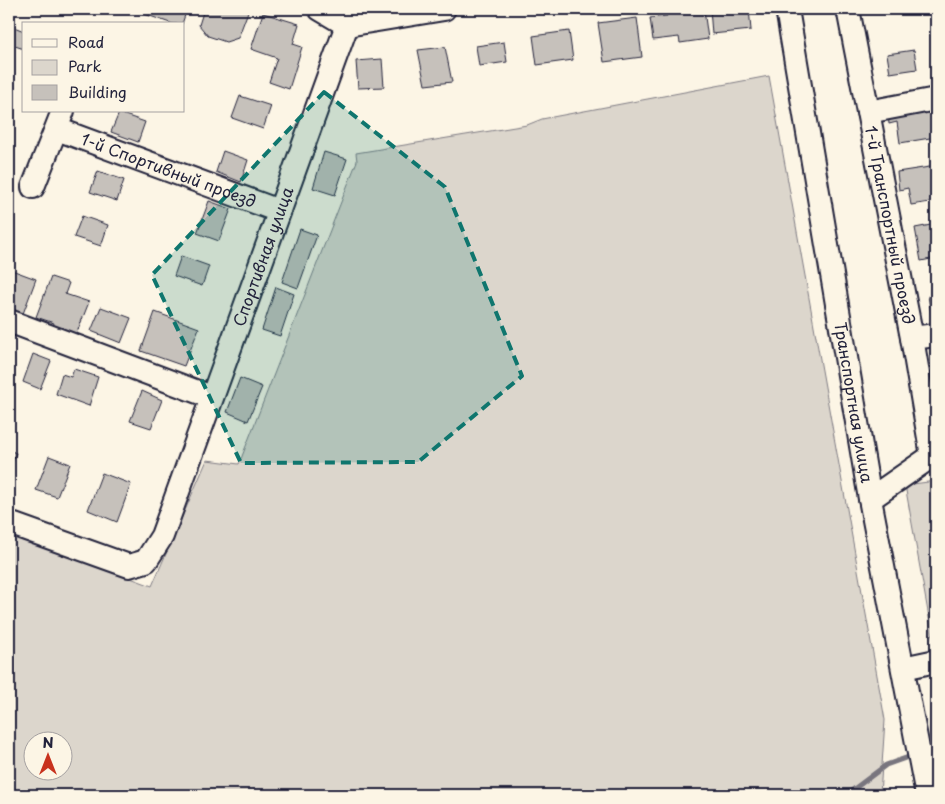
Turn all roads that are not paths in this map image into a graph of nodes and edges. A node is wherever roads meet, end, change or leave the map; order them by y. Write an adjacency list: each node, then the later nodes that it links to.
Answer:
1 (320, 9): 5 (street)
2 (444, 9): 5 (street)
3 (787, 9): 16 (street, Транспортная улица)
4 (848, 9): 7 (street, 1-й Транспортный проезд)
5 (348, 24): 10 (street, Спортивная улица)
6 (936, 100): 7 (street, 1-й Транспортный проезд)
7 (868, 112): 13 (street, 1-й Транспортный проезд)
8 (60, 120): 9 (street, 1-й Спортивный проезд); 10 (street, 1-й Спортивный проезд)
9 (33, 187)
10 (279, 211): 14 (street, Спортивная улица)
11 (9, 322): 14 (street)
12 (936, 335): 13 (street, 1-й Транспортный проезд)
13 (912, 338): 15 (street, 1-й Транспортный проезд)
14 (211, 397): 17 (street, Спортивная улица)
15 (934, 456): 16 (street)
16 (870, 500): 19 (street, Транспортная улица)
17 (9, 523)
18 (936, 661): 19 (street)
19 (902, 668): 20 (street, Транспортная улица)
20 (927, 795)

